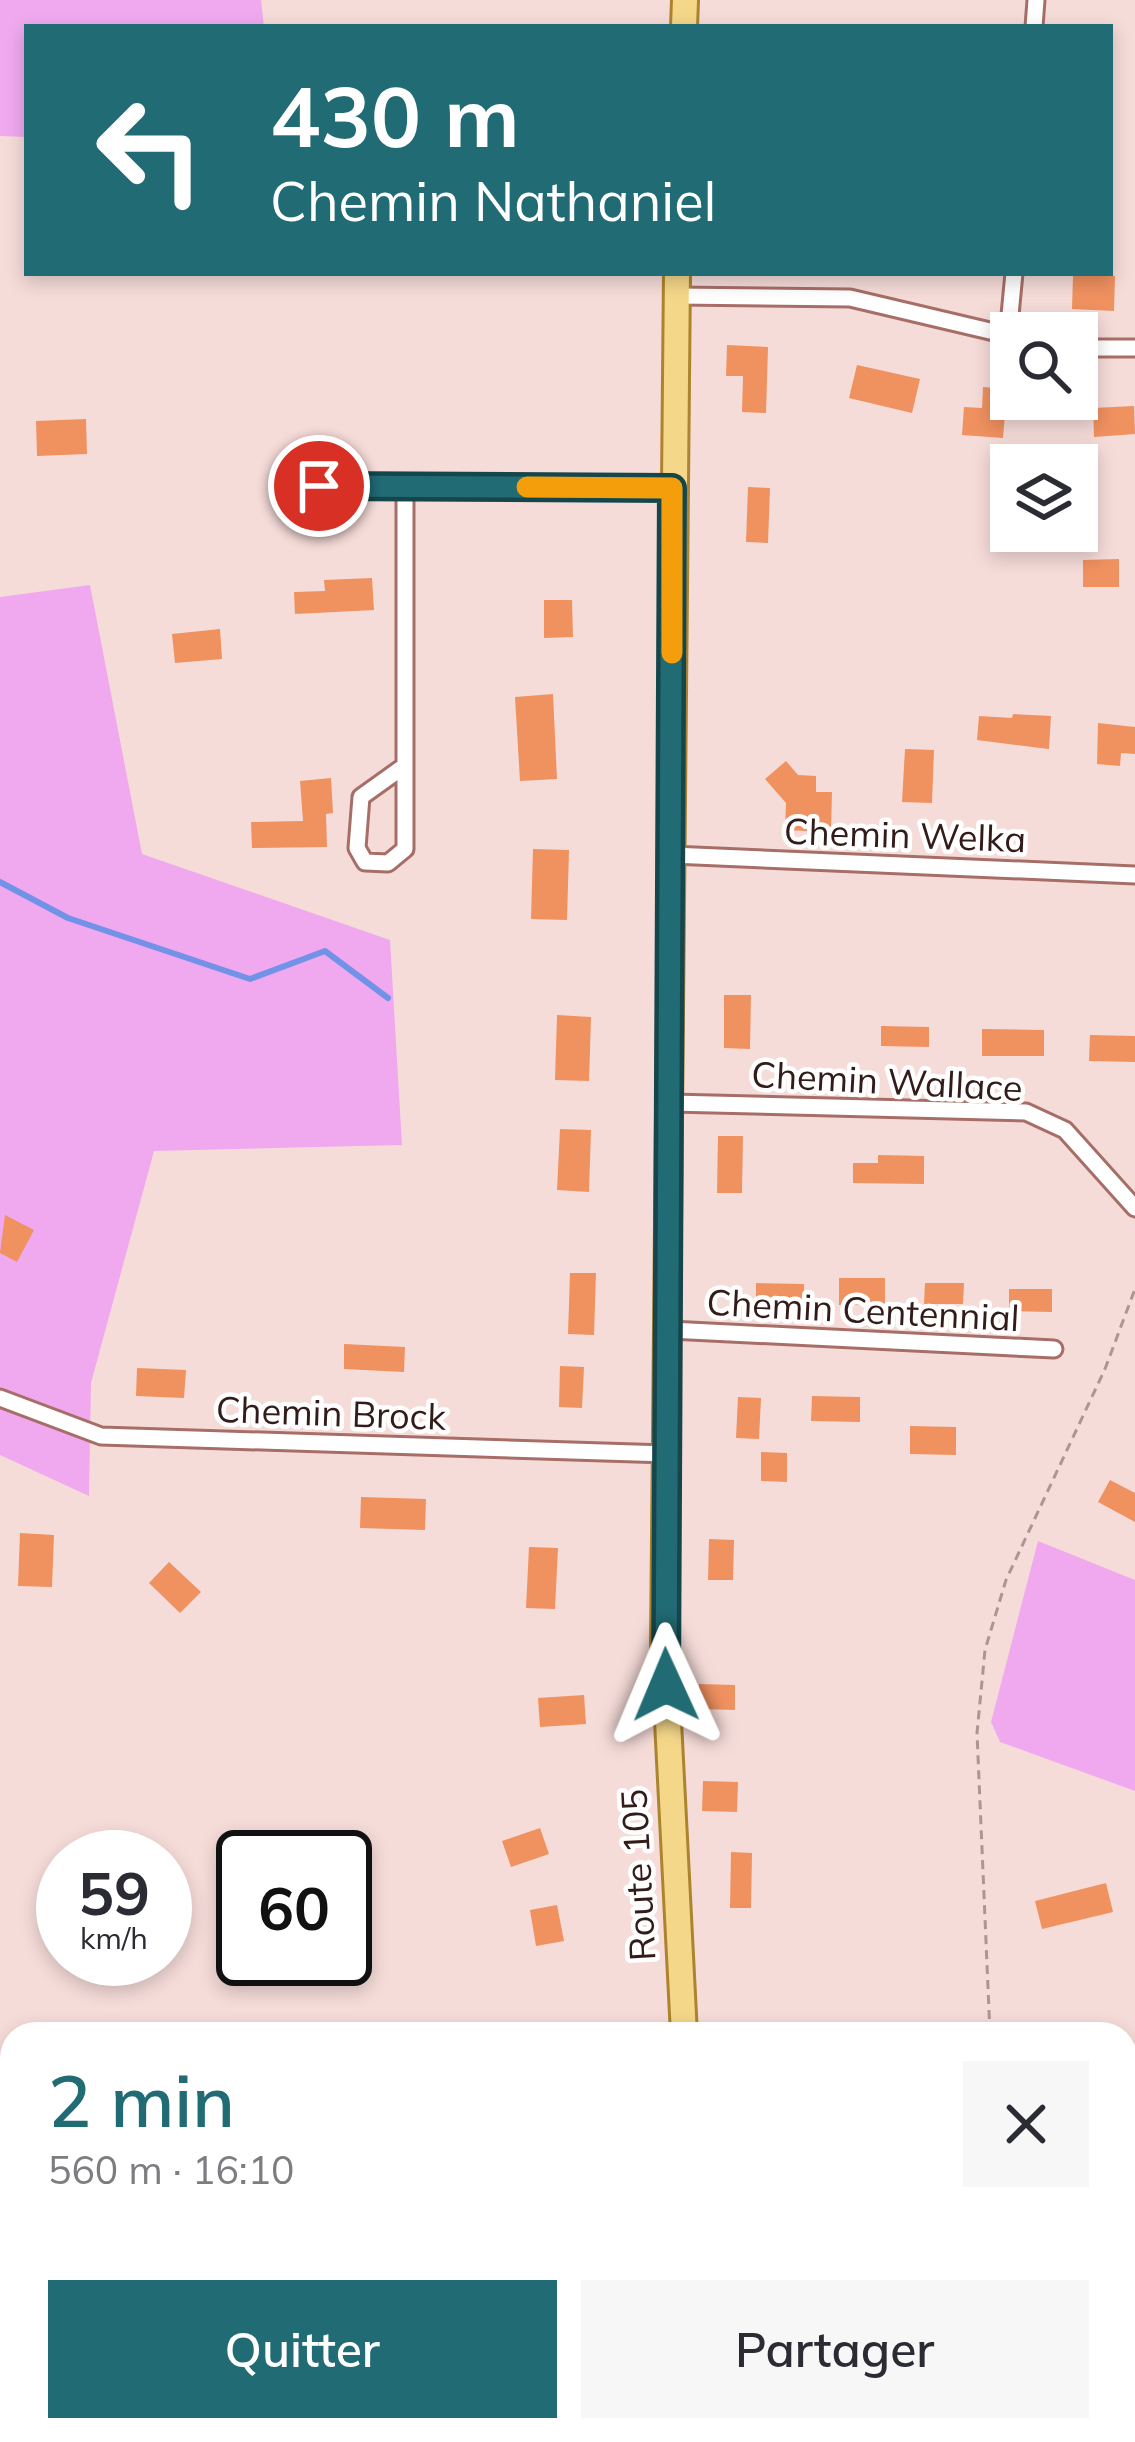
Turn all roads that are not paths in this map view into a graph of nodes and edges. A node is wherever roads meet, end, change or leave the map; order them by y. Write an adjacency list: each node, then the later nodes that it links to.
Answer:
1 (1013, 276): 3 (street)
2 (677, 285): 4 (street); 8 (main road, Route 105)
3 (1011, 312)
4 (990, 331)
5 (1098, 348): 6 (street)
6 (1135, 348)
7 (405, 486): 8 (street); 9 (street); 10 (street)
8 (672, 488): 11 (main road, Route 105)
9 (299, 494)
10 (403, 767): 10 (street)
11 (672, 855): 12 (street, Chemin Welka); 13 (main road, Route 105)
12 (1135, 875)
13 (670, 1103): 14 (street, Chemin Wallace); 15 (main road, Route 105)
14 (1135, 1208)
15 (670, 1330): 16 (street, Chemin Centennial); 18 (main road, Route 105)
16 (1054, 1349)
17 (0, 1398): 18 (street, Chemin Brock)
18 (667, 1454): 19 (main road, Route 105)
19 (683, 2022)

